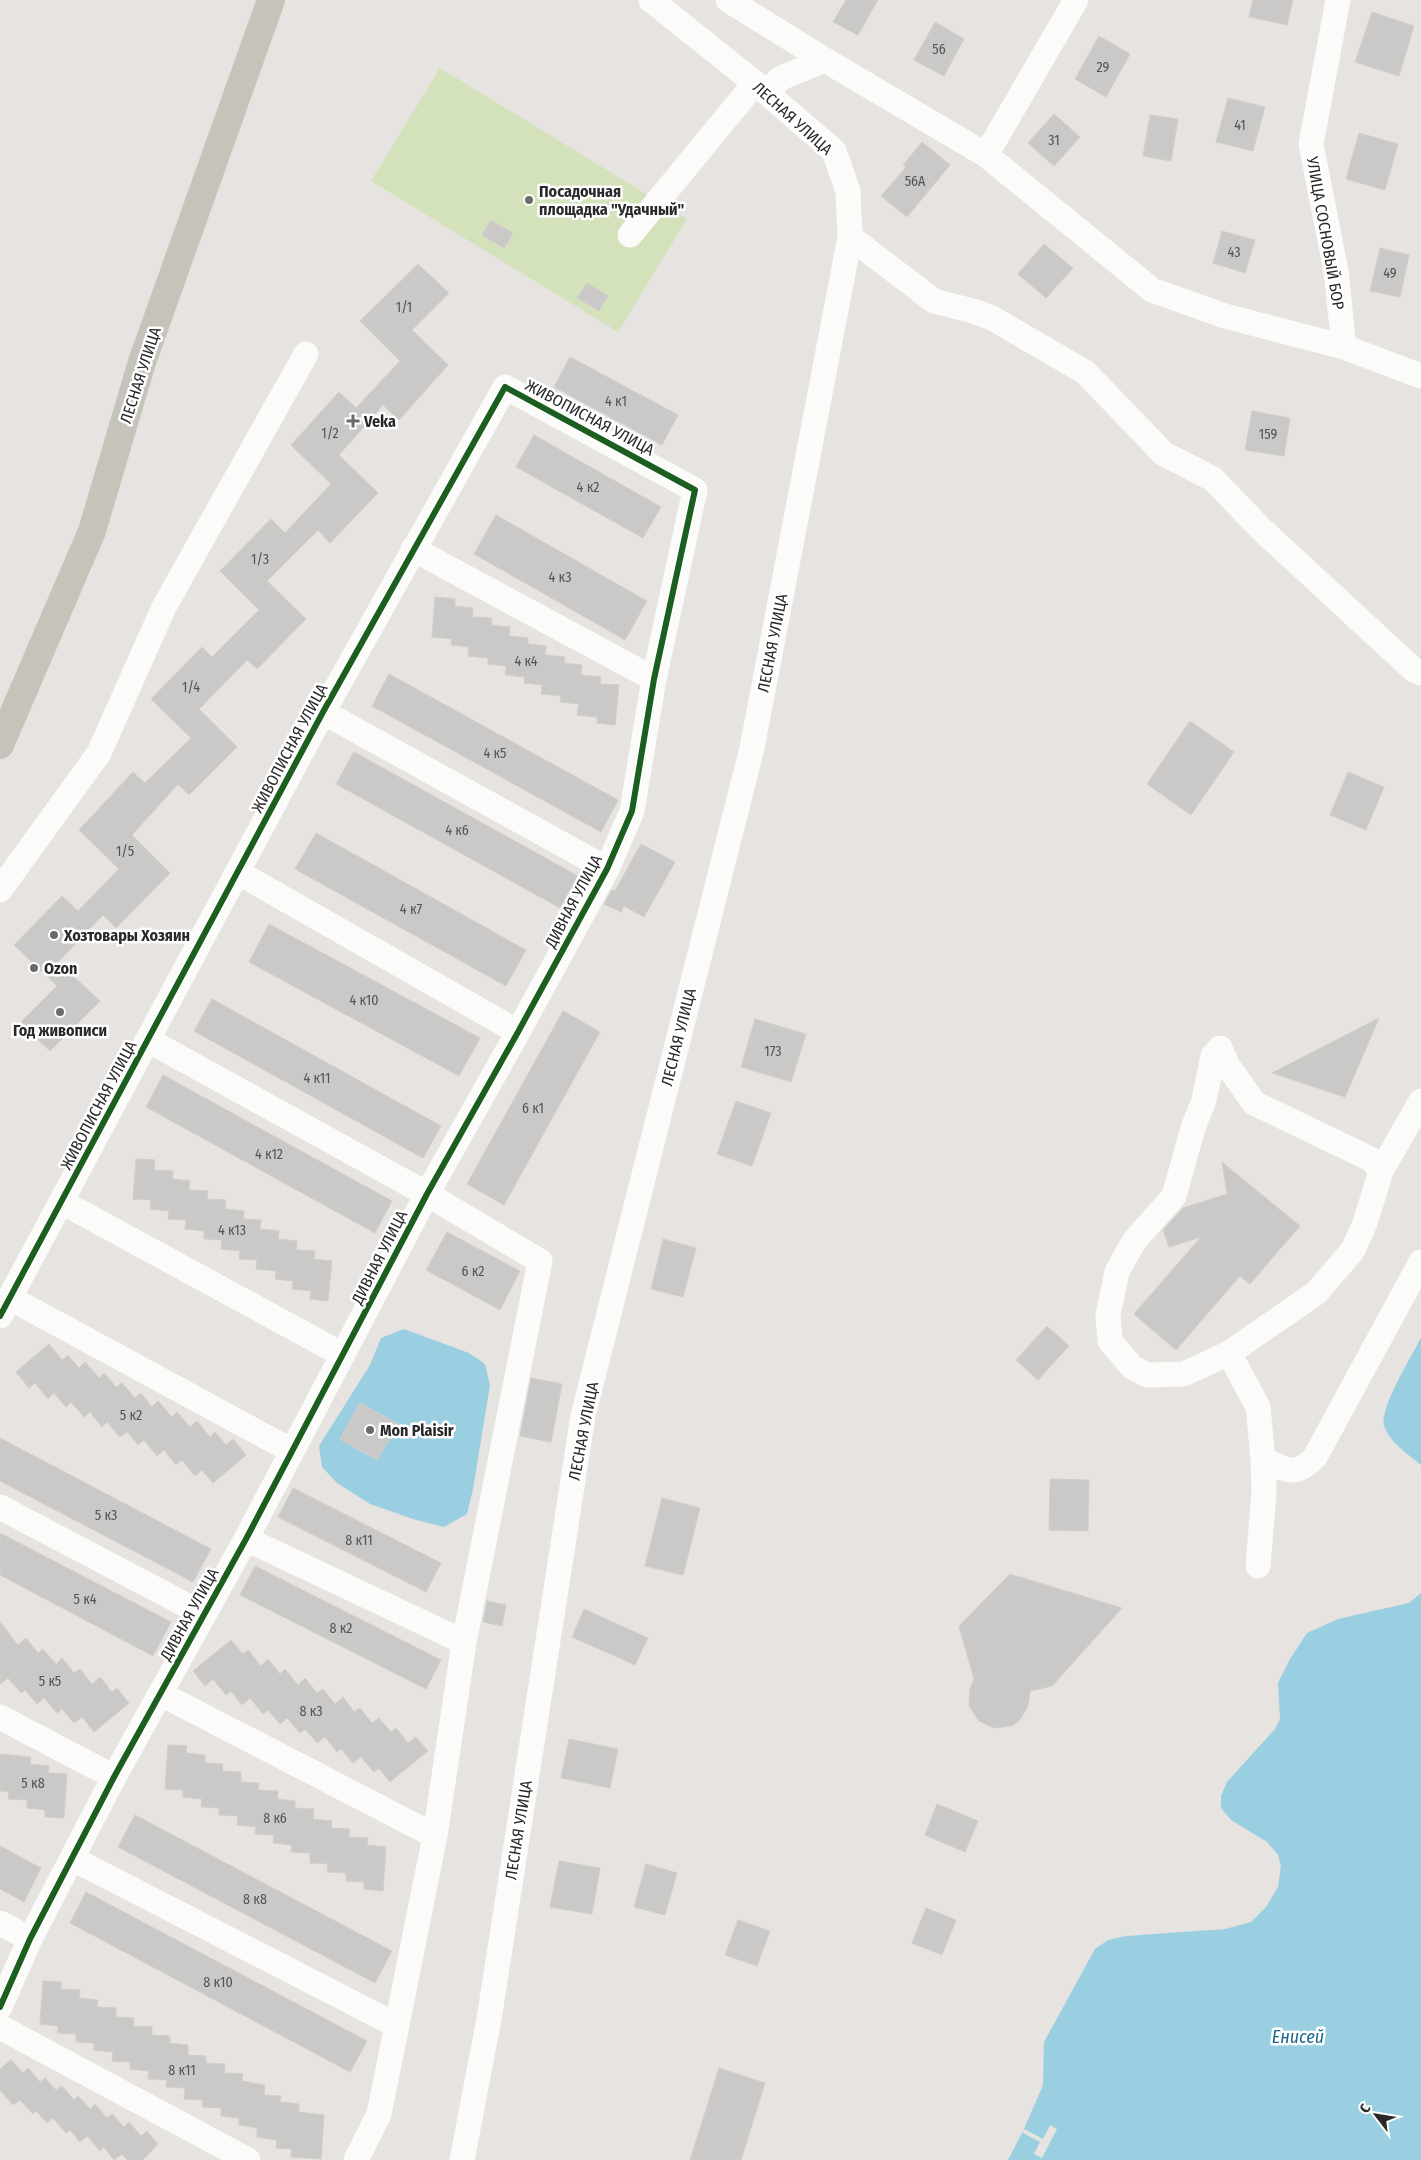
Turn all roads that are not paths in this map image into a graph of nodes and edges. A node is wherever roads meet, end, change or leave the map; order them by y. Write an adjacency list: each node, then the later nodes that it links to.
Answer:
1 (271, 0): 19 (main road, ЛЕСНАЯ УЛИЦА)
2 (651, 0): 7 (street, ЛЕСНАЯ УЛИЦА)
3 (728, 0): 6 (street)
4 (1076, 0): 8 (street)
5 (1338, 0): 11 (street, УЛИЦА СОСНОВЫЙ БОР)
6 (825, 60): 7 (street); 8 (street)
7 (761, 88): 9 (street); 10 (street, ЛЕСНАЯ УЛИЦА)
8 (986, 155): 11 (street)
9 (630, 235)
10 (850, 236): 16 (street); 52 (street, ЛЕСНАЯ УЛИЦА)
11 (1344, 347): 13 (street)
12 (306, 354): 22 (street)
13 (1421, 376)
14 (695, 490): 15 (street, ЖИВОПИСНАЯ УЛИЦА); 17 (street, ДИВНАЯ УЛИЦА)
15 (413, 549): 17 (street); 18 (street, ЖИВОПИСНАЯ УЛИЦА)
16 (1421, 673)
17 (654, 679): 20 (street, ДИВНАЯ УЛИЦА)
18 (323, 712): 20 (street); 21 (street, ЖИВОПИСНАЯ УЛИЦА)
19 (0, 745)
20 (607, 869): 23 (street, ДИВНАЯ УЛИЦА)
21 (239, 873): 23 (street); 24 (street, ЖИВОПИСНАЯ УЛИЦА)
22 (0, 890)
23 (518, 1032): 27 (street, ДИВНАЯ УЛИЦА)
24 (148, 1040): 27 (street); 28 (street, ЖИВОПИСНАЯ УЛИЦА)
25 (1421, 1101): 26 (street)
26 (1381, 1171): 31 (street); 31 (street)
27 (427, 1194): 32 (street, ДИВНАЯ УЛИЦА); 39 (street)
28 (62, 1202): 30 (street, ЖИВОПИСНАЯ УЛИЦА); 32 (street)
29 (1421, 1262): 34 (street)
30 (5, 1307): 33 (street)
31 (1229, 1353): 34 (street)
32 (343, 1356): 33 (street, ДИВНАЯ УЛИЦА)
33 (292, 1451): 36 (street, ДИВНАЯ УЛИЦА)
34 (1263, 1459): 37 (street)
35 (0, 1507): 38 (street)
36 (246, 1538): 38 (street, ДИВНАЯ УЛИЦА); 39 (street)
37 (1258, 1566)
38 (203, 1614): 40 (street, ДИВНАЯ УЛИЦА)
39 (464, 1642): 43 (street)
40 (161, 1694): 42 (street, ДИВНАЯ УЛИЦА); 43 (street)
41 (0, 1717): 42 (street)
42 (114, 1778): 44 (street, ДИВНАЯ УЛИЦА)
43 (435, 1836): 48 (street)
44 (73, 1859): 46 (street, ДИВНАЯ УЛИЦА); 48 (street)
45 (0, 1923): 46 (street)
46 (30, 1939): 47 (street, ДИВНАЯ УЛИЦА)
47 (0, 2007)
48 (396, 2025): 51 (street)
49 (0, 2027): 50 (street)
50 (248, 2160)
51 (356, 2160)
52 (462, 2160)

